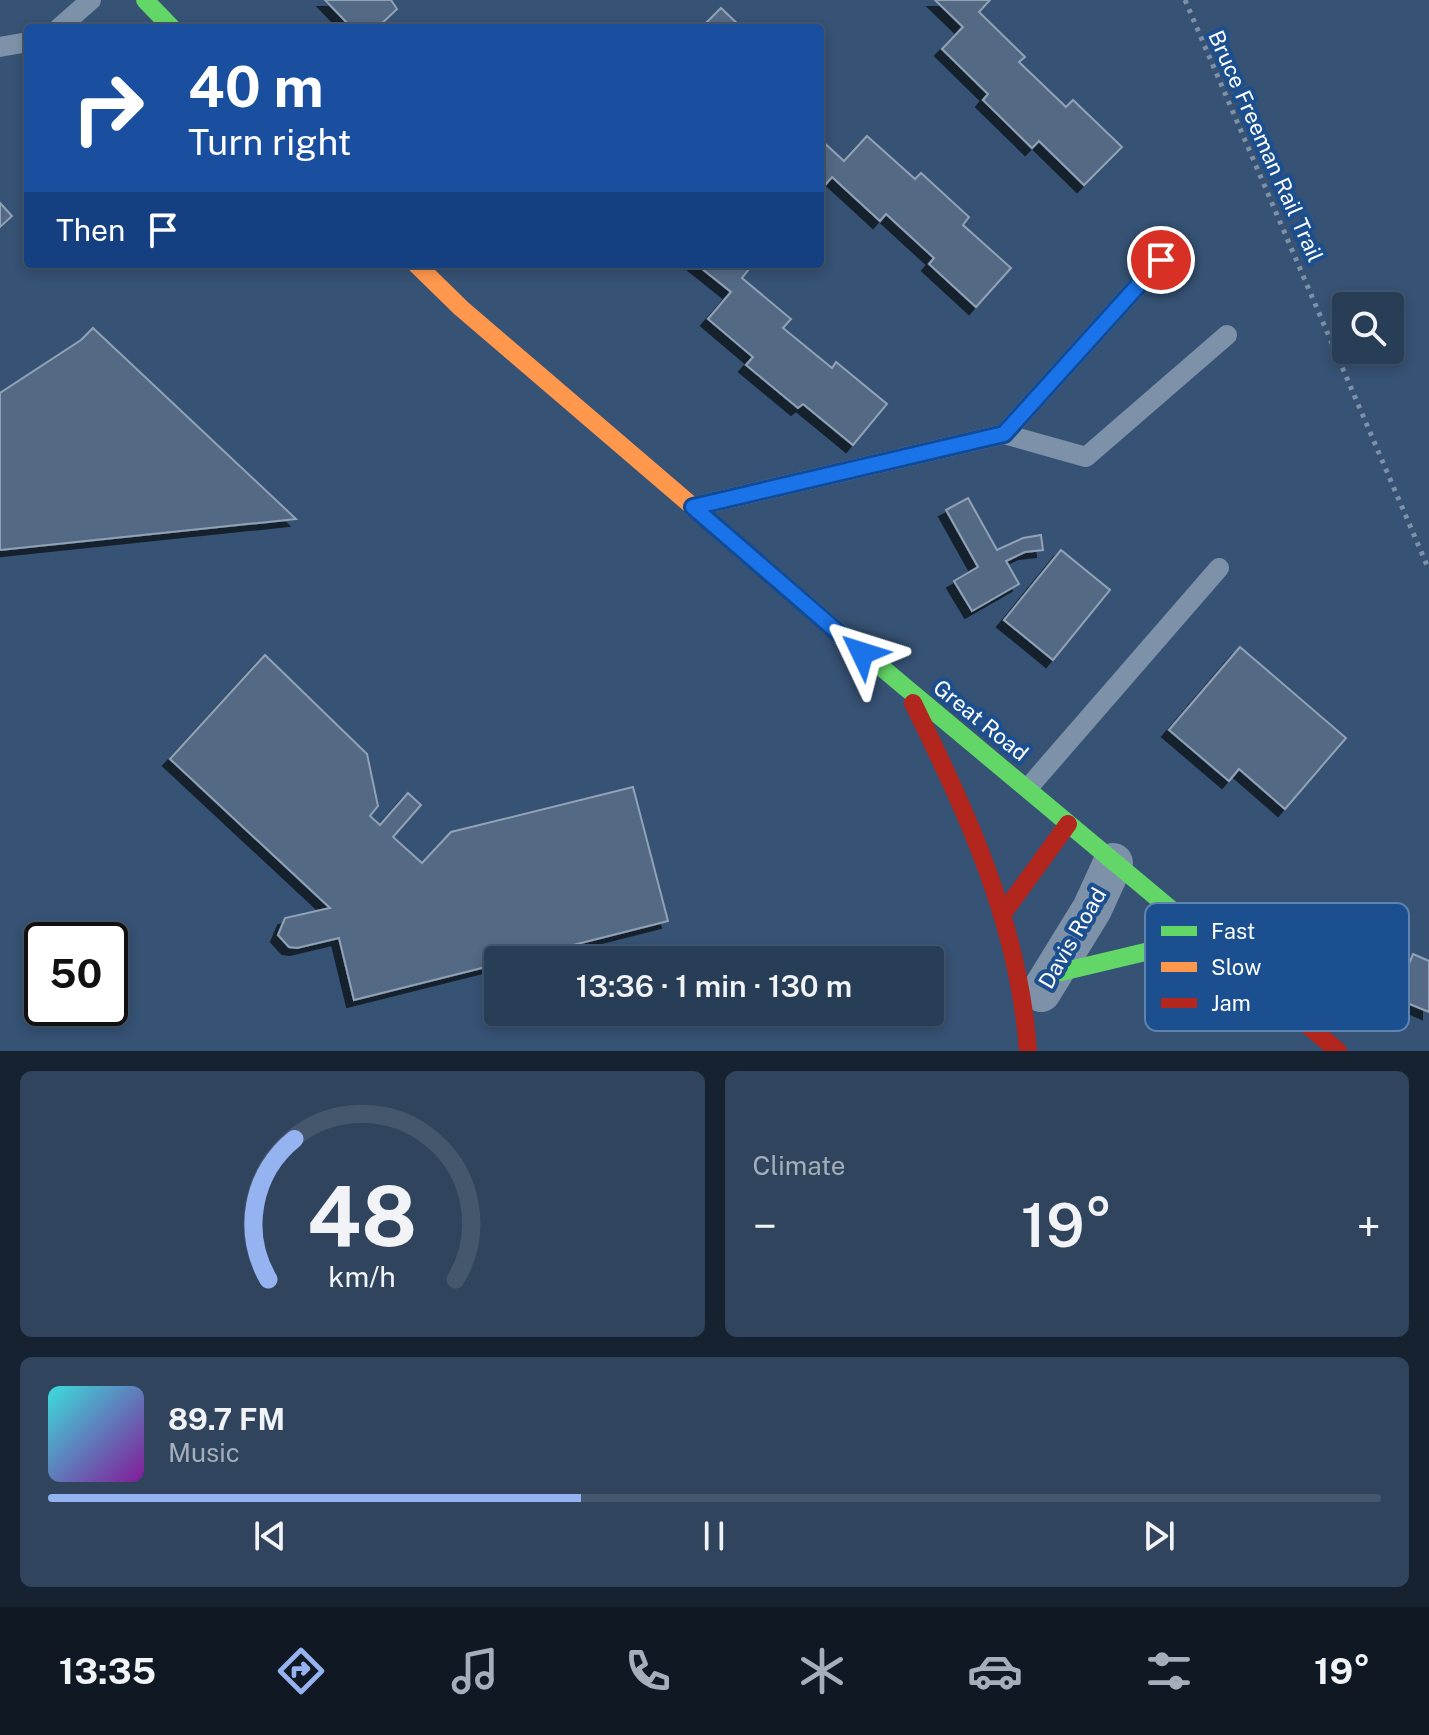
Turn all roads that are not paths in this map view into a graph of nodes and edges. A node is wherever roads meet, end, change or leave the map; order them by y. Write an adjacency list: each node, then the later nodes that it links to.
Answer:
1 (91, 0): 3 (lane)
2 (145, 0): 4 (main road)
3 (64, 24)
4 (168, 24)
5 (24, 43): 6 (lane)
6 (0, 47)
7 (1161, 260): 10 (lane)
8 (420, 268): 11 (main road, Great Road)
9 (1227, 335): 10 (lane)
10 (1004, 434): 11 (lane)
11 (693, 507): 13 (main road, Great Road)
12 (1219, 568): 14 (lane)
13 (906, 690): 14 (main road, Great Road); 18 (main road, Davis Road)
14 (1028, 788): 15 (main road, Great Road)
15 (1068, 824): 16 (main road, Great Road); 18 (main road)
16 (1113, 863): 17 (main road, Great Road); 20 (street, Davis Road)
17 (1162, 903)
18 (1004, 912): 21 (main road, Davis Road)
19 (1145, 952): 20 (main road)
20 (1053, 974): 21 (street, Davis Road)
21 (1028, 1012): 23 (main road, Davis Road)
22 (1314, 1031): 24 (main road, Great Road)
23 (1028, 1051)
24 (1338, 1051)

